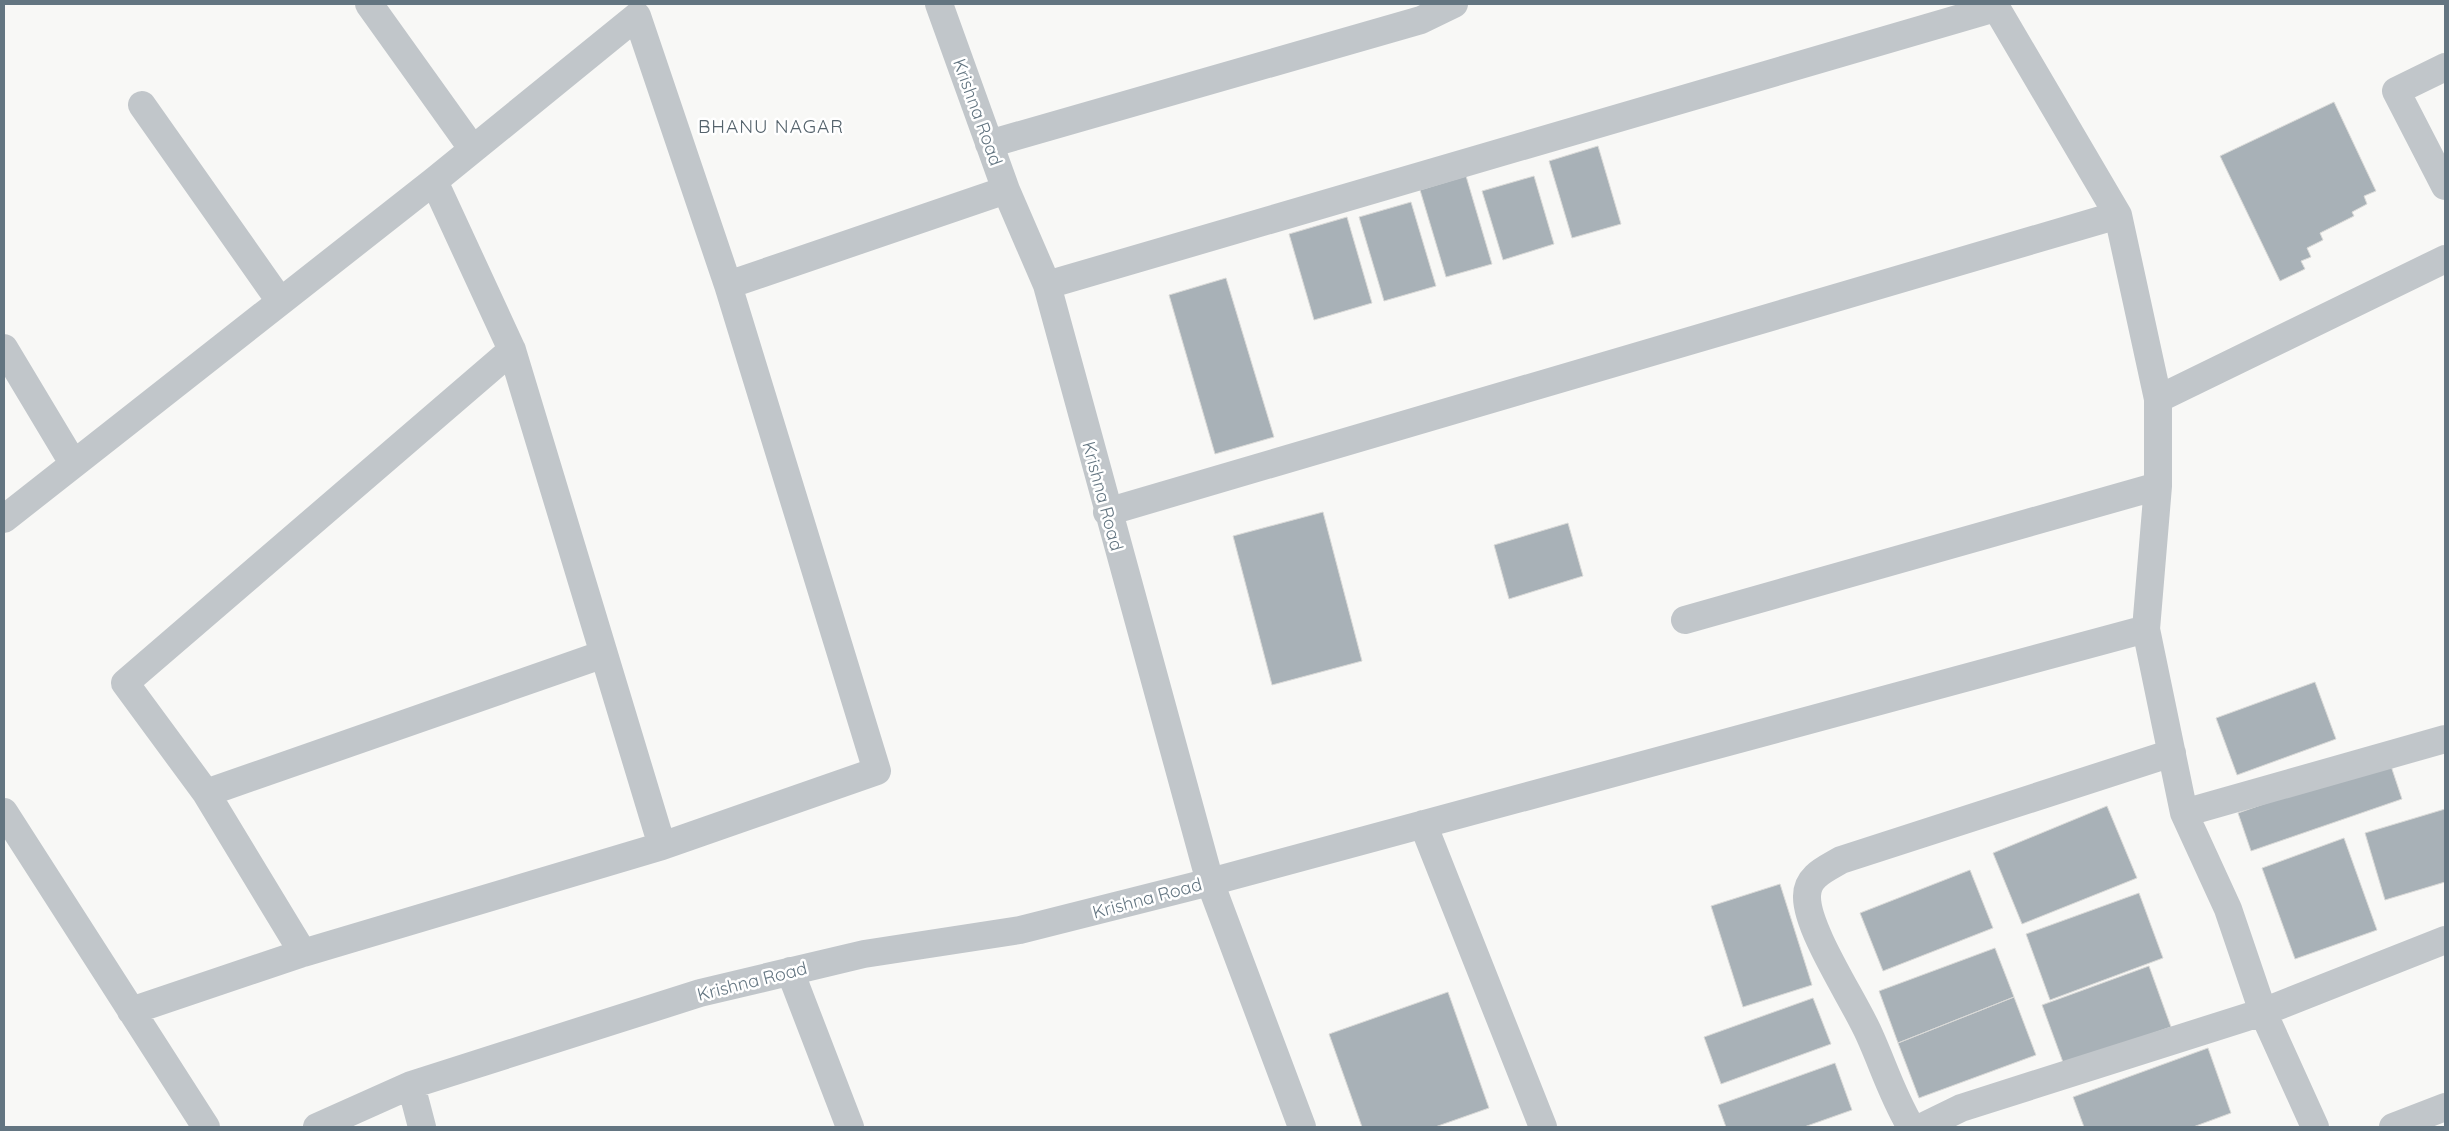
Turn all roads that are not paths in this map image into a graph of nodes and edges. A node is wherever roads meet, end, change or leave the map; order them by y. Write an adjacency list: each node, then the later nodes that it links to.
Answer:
1 (368, 4): 9 (street)
2 (939, 4): 8 (street, Krishna Road)
3 (1454, 4): 8 (street)
4 (1995, 6): 13 (street); 16 (street)
5 (634, 10): 9 (street); 15 (street)
6 (2445, 67): 11 (street)
7 (142, 105): 17 (street)
8 (989, 144): 12 (street, Krishna Road)
9 (472, 148): 10 (street)
10 (434, 181): 17 (street); 19 (street)
11 (2445, 186)
12 (1006, 190): 15 (street); 16 (street, Krishna Road)
13 (2118, 215): 20 (street); 23 (street)
14 (2445, 260): 20 (street)
15 (728, 285): 34 (street)
16 (1046, 285): 23 (street, Krishna Road)
17 (280, 302): 21 (street)
18 (4, 348): 21 (street)
19 (512, 350): 27 (street); 30 (street)
20 (2158, 399): 22 (street)
21 (73, 463): 24 (street)
22 (2158, 486): 25 (street); 26 (street)
23 (1107, 512): 35 (street, Krishna Road)
24 (4, 519)
25 (1685, 620)
26 (2146, 629): 29 (street); 33 (street)
27 (604, 654): 30 (street); 34 (street)
28 (2445, 740): 32 (street)
29 (2172, 753): 32 (street); 49 (street)
30 (206, 794): 37 (street)
31 (4, 812): 39 (street)
32 (2184, 813): 40 (street)
33 (1423, 824): 35 (street); 48 (street)
34 (662, 846): 37 (street)
35 (1210, 882): 38 (street, Krishna Road); 47 (street)
36 (2445, 940): 40 (street)
37 (303, 953): 39 (street)
38 (790, 971): 41 (street, Krishna Road); 46 (street)
39 (131, 1011): 43 (street)
40 (2263, 1012): 50 (street); 51 (street)
41 (411, 1085): 44 (street, Krishna Road); 45 (street)
42 (2445, 1107): 52 (street)
43 (206, 1127)
44 (317, 1127)
45 (422, 1127)
46 (850, 1127)
47 (1302, 1127)
48 (1543, 1127)
49 (1911, 1127)
50 (1922, 1127)
51 (2315, 1127)
52 (2393, 1127)

